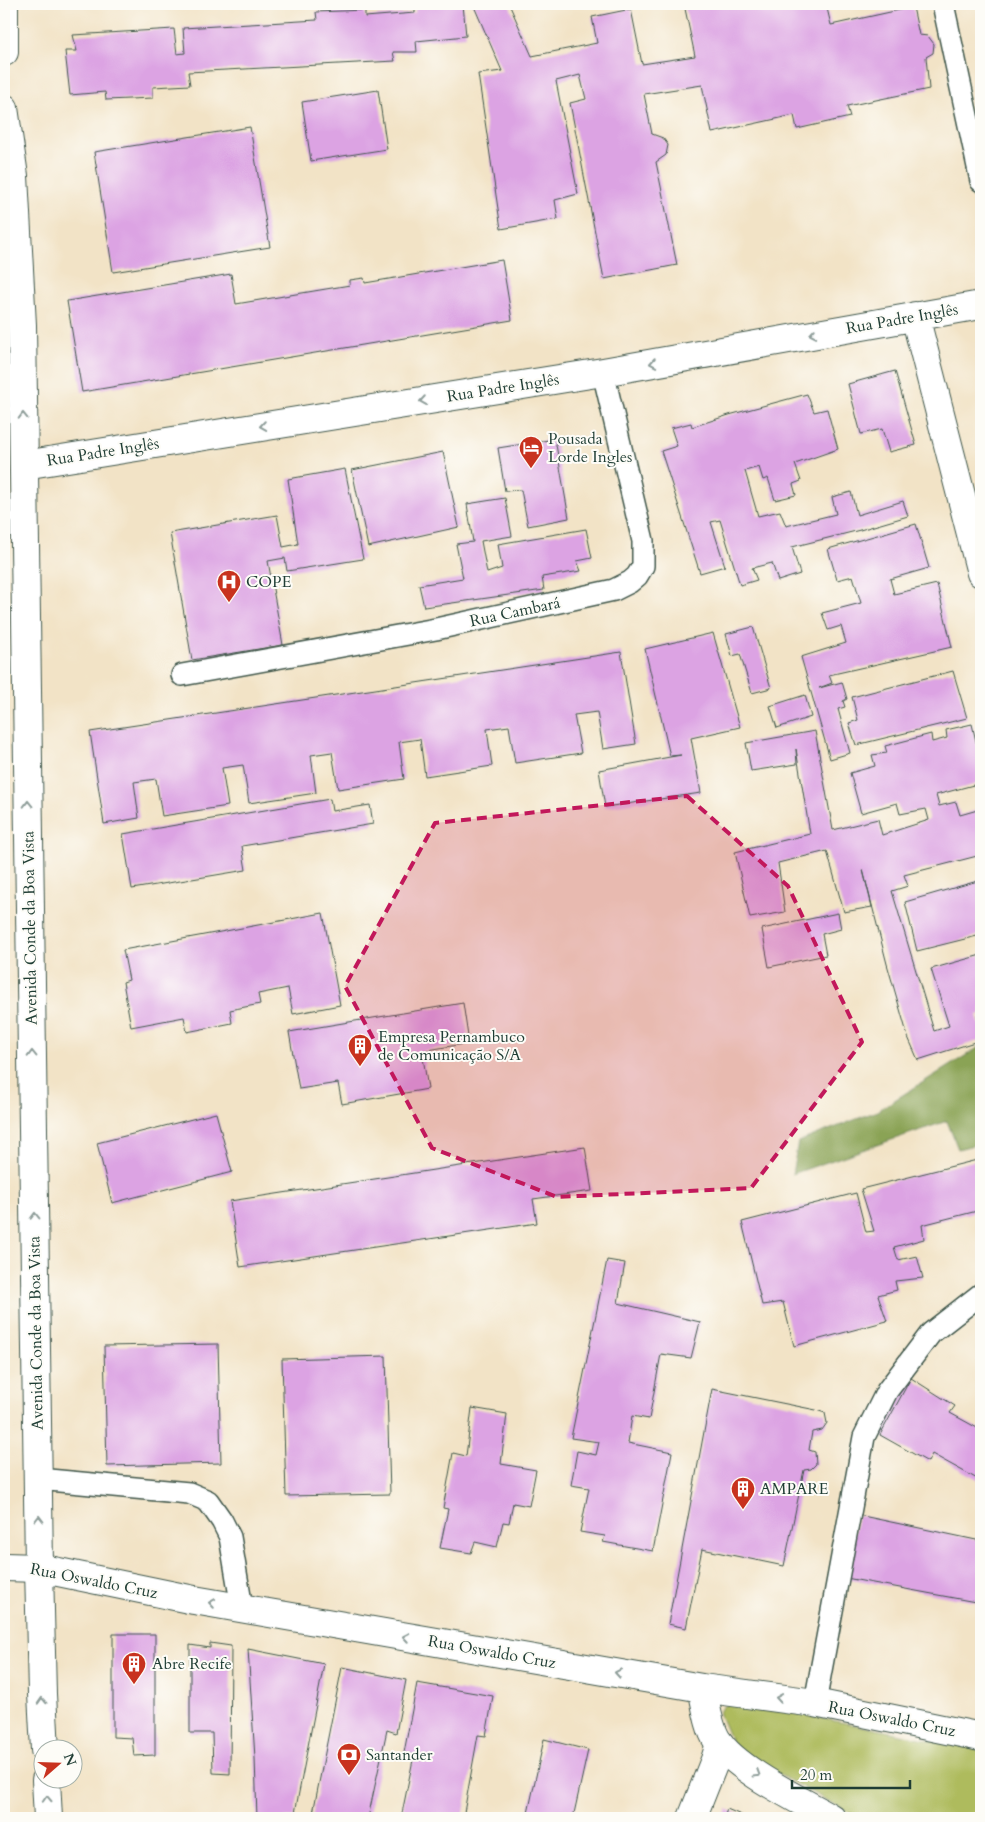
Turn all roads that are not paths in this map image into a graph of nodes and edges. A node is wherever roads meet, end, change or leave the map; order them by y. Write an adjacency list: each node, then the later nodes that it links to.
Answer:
1 (4, 4): 3 (street)
2 (943, 4): 5 (lane)
3 (4, 52)
4 (4, 108): 9 (street, Avenida Conde da Boa Vista, one-way to 4)
5 (981, 181)
6 (981, 305): 7 (street, Rua Padre Inglês)
7 (915, 316): 8 (street, Rua Padre Inglês, one-way to 8); 10 (street)
8 (603, 372): 9 (street, Rua Padre Inglês, one-way to 9); 11 (lane, Rua Cambará)
9 (24, 465): 13 (street, Avenida Conde da Boa Vista, one-way to 9)
10 (981, 573)
11 (182, 675)
12 (981, 1294): 18 (lane)
13 (38, 1479): 15 (street, Avenida Conde da Boa Vista, one-way to 13); 16 (lane)
14 (4, 1566): 15 (street, Rua Oswaldo Cruz)
15 (39, 1568): 16 (street, Rua Oswaldo Cruz, one-way to 15); 20 (street, Avenida Conde da Boa Vista, one-way to 15)
16 (242, 1608): 17 (street, Rua Oswaldo Cruz, one-way to 16)
17 (702, 1688): 18 (street, Rua Oswaldo Cruz, one-way to 17); 21 (street)
18 (815, 1704): 19 (street, Rua Oswaldo Cruz)
19 (981, 1737)
20 (44, 1740)
21 (720, 1744): 24 (street); 25 (street, one-way to 25)
22 (47, 1790): 23 (street, one-way to 22)
23 (48, 1818)
24 (692, 1818)
25 (831, 1818)

